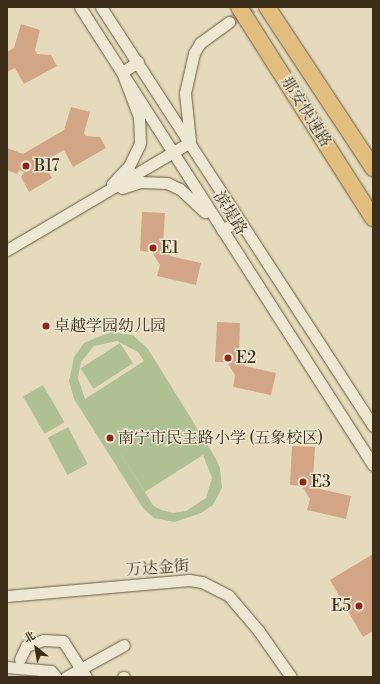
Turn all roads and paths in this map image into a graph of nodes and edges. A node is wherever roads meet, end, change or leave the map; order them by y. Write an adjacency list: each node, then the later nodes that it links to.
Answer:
1 (80, 7): 7 (street, 滨堤路)
2 (101, 7): 6 (street, 滨堤路)
3 (239, 7): 12 (highway, 那安快速路)
4 (267, 7): 10 (highway, 那安快速路)
5 (229, 22): 8 (street)
6 (138, 62): 7 (street); 8 (street, 滨堤路)
7 (122, 72): 9 (street, 滨堤路); 11 (street)
8 (190, 142): 9 (street); 13 (street, 滨堤路)
9 (174, 152): 11 (street); 14 (street, 滨堤路)
10 (373, 168)
11 (102, 194): 14 (street); 15 (street)
12 (373, 218)
13 (239, 220): 14 (street); 16 (street, 滨堤路)
14 (222, 230): 17 (street, 滨堤路)
15 (7, 250)
16 (373, 426)
17 (373, 465)
18 (7, 596): 26 (street, 万达金街)
19 (124, 645): 22 (street)
20 (20, 659): 22 (street)
21 (7, 667): 23 (street)
22 (79, 667): 24 (street); 25 (street)
23 (56, 677)
24 (66, 677)
25 (86, 677)
26 (291, 677)

